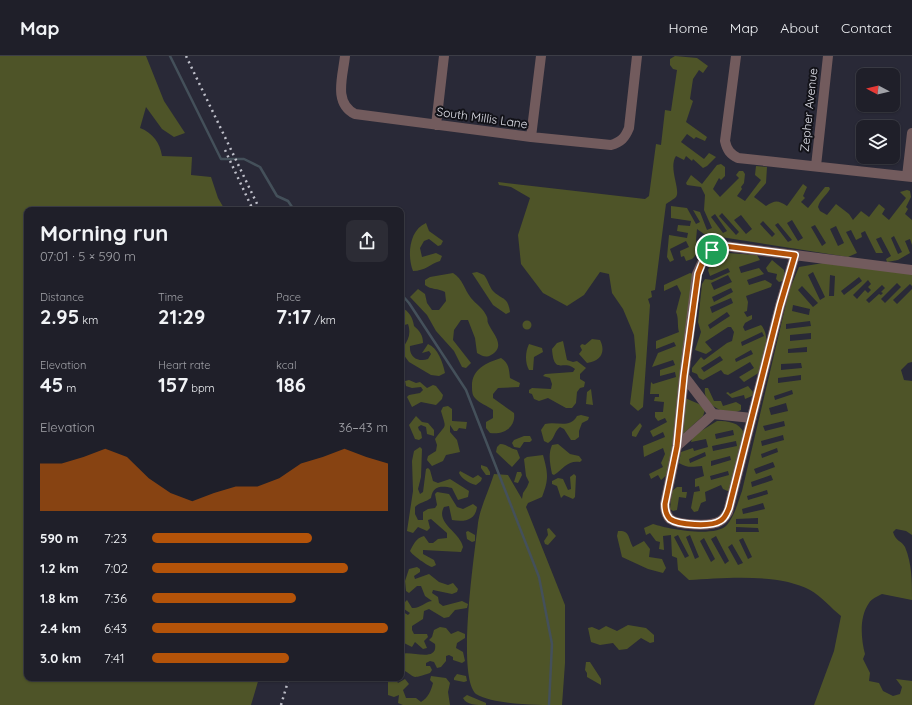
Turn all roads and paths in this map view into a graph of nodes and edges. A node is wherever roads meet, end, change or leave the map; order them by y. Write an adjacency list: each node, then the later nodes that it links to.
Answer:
1 (346, 56): 7 (street, South Millis Lane)
2 (444, 56): 7 (street)
3 (541, 56): 9 (street)
4 (637, 56): 9 (street, South Millis Lane)
5 (736, 56): 10 (street)
6 (828, 56): 10 (street, Zepher Avenue)
7 (436, 125): 9 (street, South Millis Lane)
8 (912, 132): 11 (street)
9 (531, 137)
10 (816, 166): 11 (street)
11 (909, 177)
12 (795, 255): 13 (street); 14 (street); 16 (street)
13 (912, 270)
14 (684, 376): 15 (street); 17 (street)
15 (713, 414): 16 (street); 17 (street)
16 (752, 418): 17 (street)
17 (677, 446)

